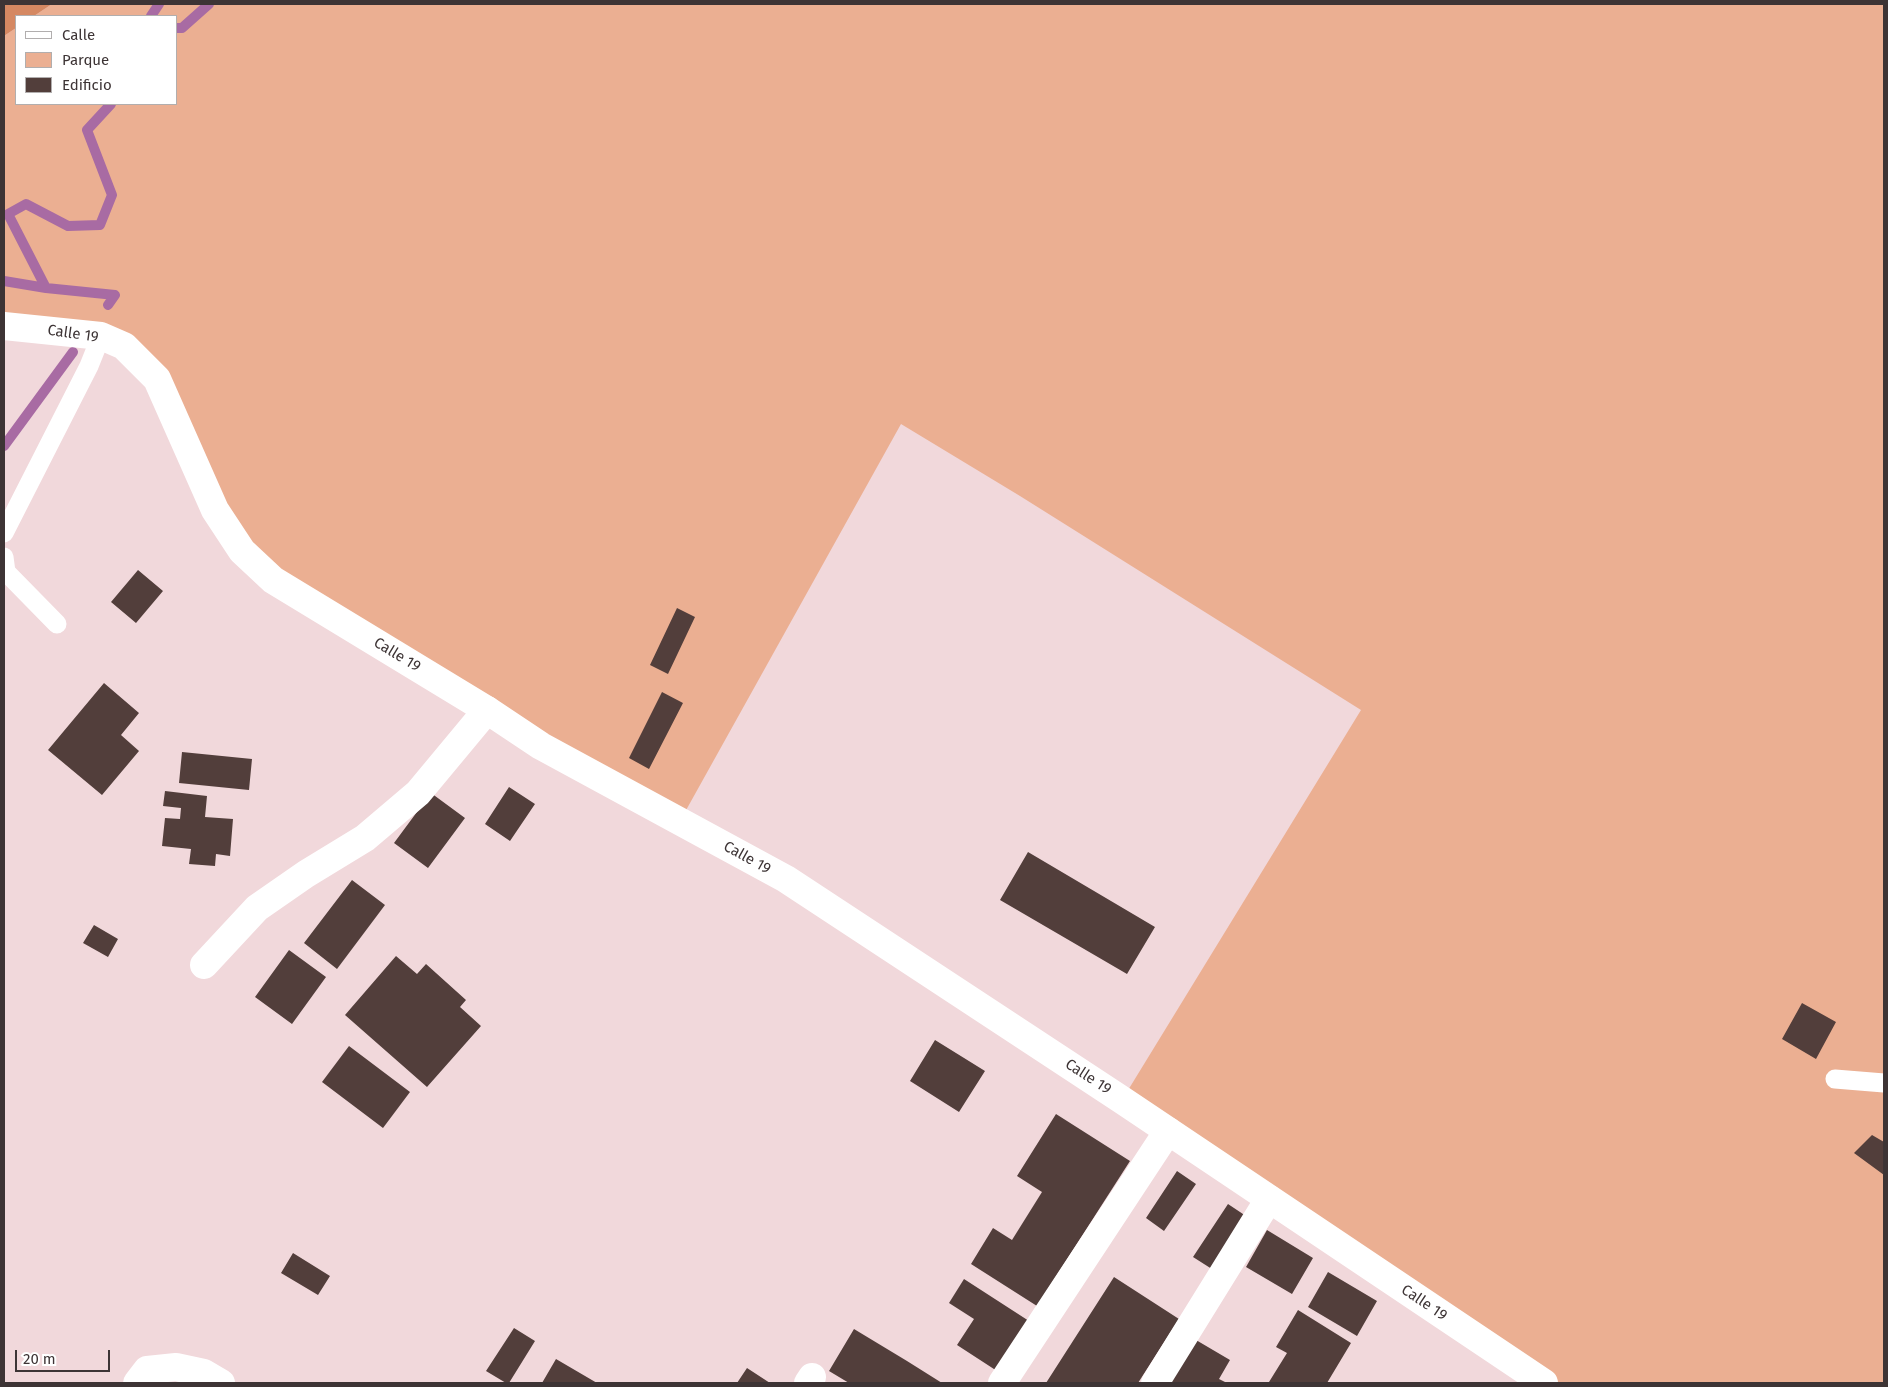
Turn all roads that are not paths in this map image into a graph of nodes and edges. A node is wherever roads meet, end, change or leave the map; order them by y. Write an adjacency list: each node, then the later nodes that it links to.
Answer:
1 (4, 326): 2 (street, Calle 19)
2 (101, 336): 3 (lane); 6 (street, Calle 19)
3 (4, 533)
4 (4, 557): 5 (lane)
5 (57, 624)
6 (487, 710): 7 (street); 10 (street, Calle 19)
7 (204, 965)
8 (1835, 1079): 9 (lane)
9 (1884, 1083)
10 (1168, 1131): 11 (street, Calle 19); 14 (street)
11 (1269, 1199): 15 (street); 16 (street, Calle 19)
12 (137, 1383): 13 (street)
13 (221, 1383)
14 (1002, 1383)
15 (1155, 1383)
16 (1544, 1383)

